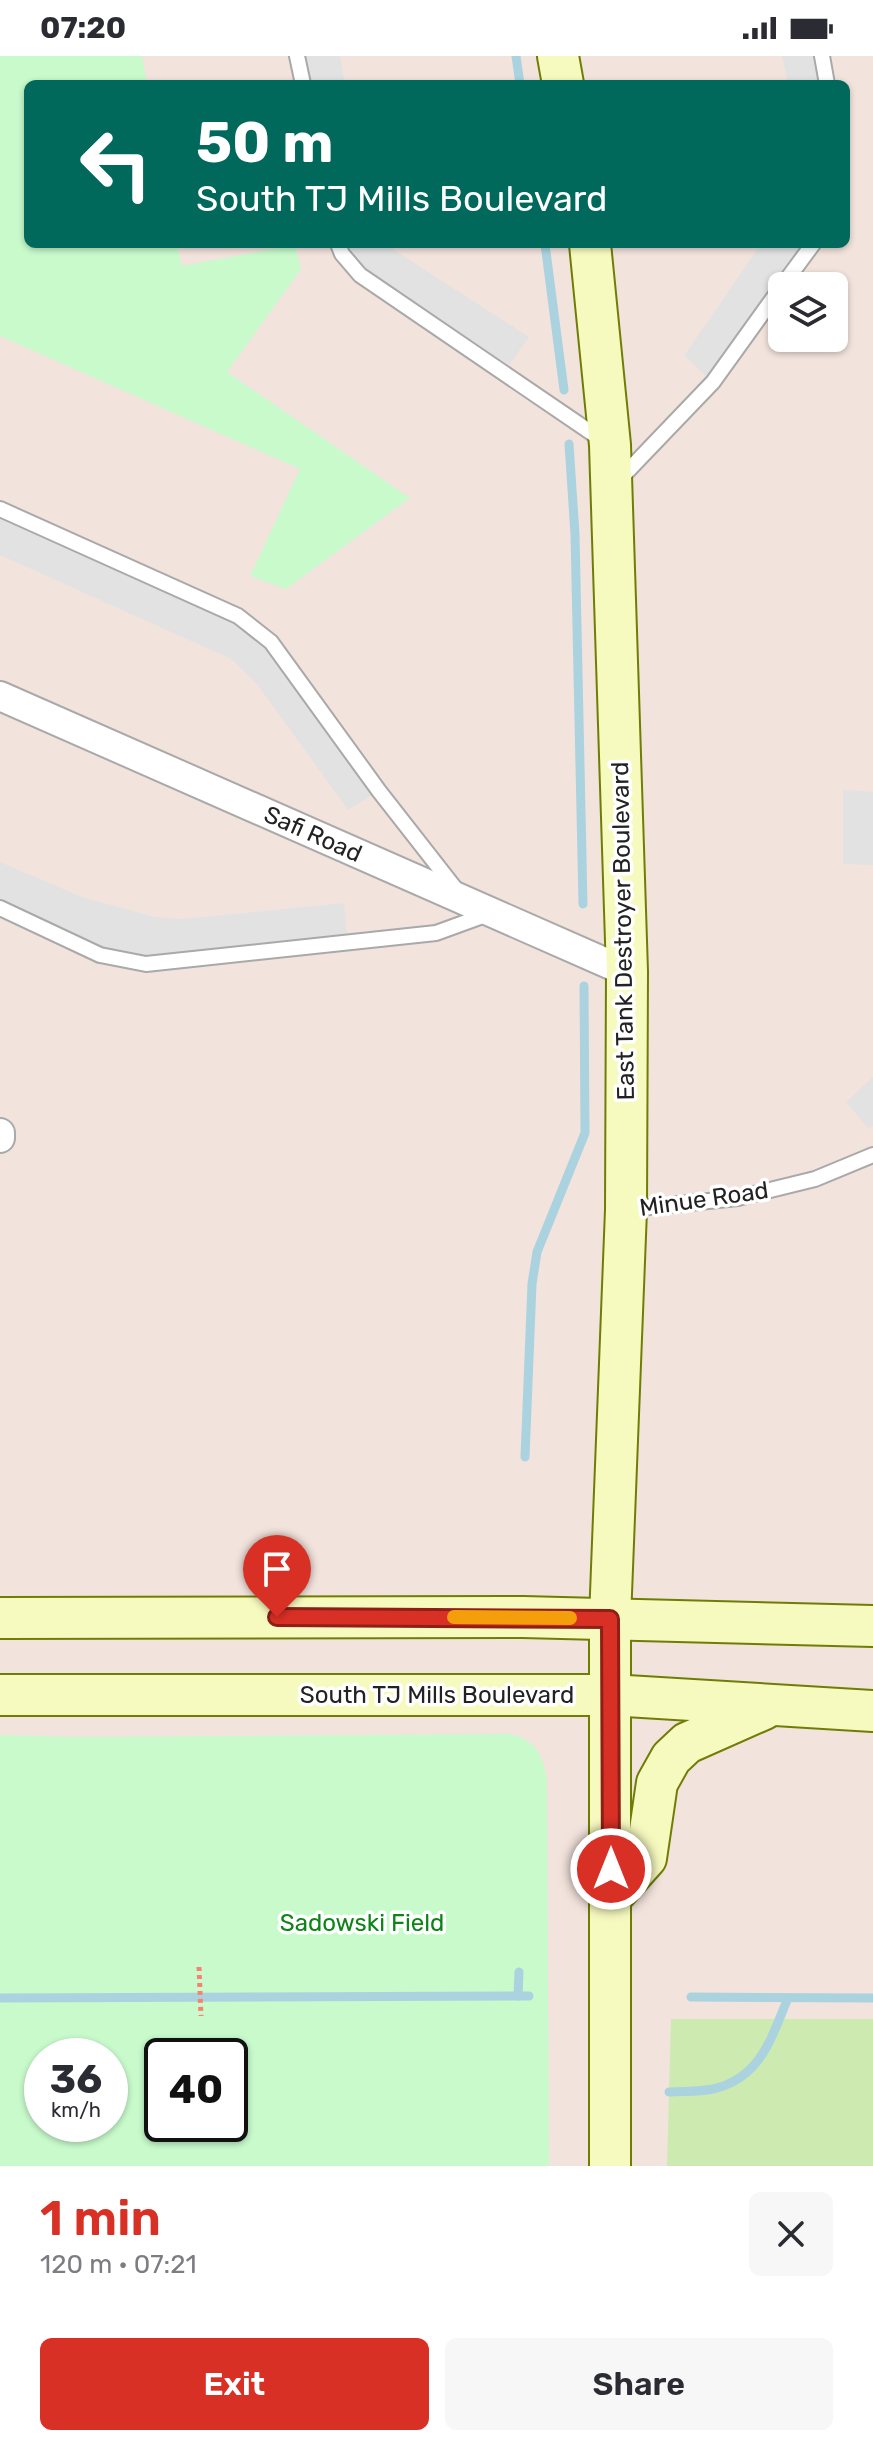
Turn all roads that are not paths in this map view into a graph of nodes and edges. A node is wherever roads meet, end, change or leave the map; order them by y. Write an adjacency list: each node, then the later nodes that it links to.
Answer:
1 (297, 56): 4 (lane)
2 (558, 56): 5 (street)
3 (822, 56): 6 (lane)
4 (302, 80)
5 (562, 80)
6 (826, 80)
7 (340, 248): 12 (lane)
8 (590, 248): 12 (street, East Tank Destroyer Boulevard)
9 (810, 248): 10 (lane)
10 (792, 272)
11 (768, 305): 13 (lane)
12 (610, 445): 13 (street, East Tank Destroyer Boulevard)
13 (611, 488): 19 (street, East Tank Destroyer Boulevard)
14 (0, 509): 16 (lane)
15 (0, 696): 16 (street, Safi Road)
16 (465, 901): 18 (street, Safi Road)
17 (0, 908): 18 (lane)
18 (491, 913): 19 (street, Safi Road)
19 (627, 972): 21 (street, East Tank Destroyer Boulevard)
20 (873, 1155): 21 (lane, Minue Road)
21 (626, 1210): 23 (street, East Tank Destroyer Boulevard)
22 (0, 1618): 23 (street)
23 (610, 1619): 24 (street); 26 (street, East Tank Destroyer Boulevard)
24 (873, 1626)
25 (0, 1695): 26 (street, South TJ Mills Boulevard)
26 (610, 1695): 27 (street, South TJ Mills Boulevard); 29 (street, East Tank Destroyer Boulevard)
27 (773, 1705): 28 (street, South TJ Mills Boulevard); 29 (street)
28 (873, 1711)
29 (611, 1897): 30 (street, East Tank Destroyer Boulevard)
30 (610, 2166)

